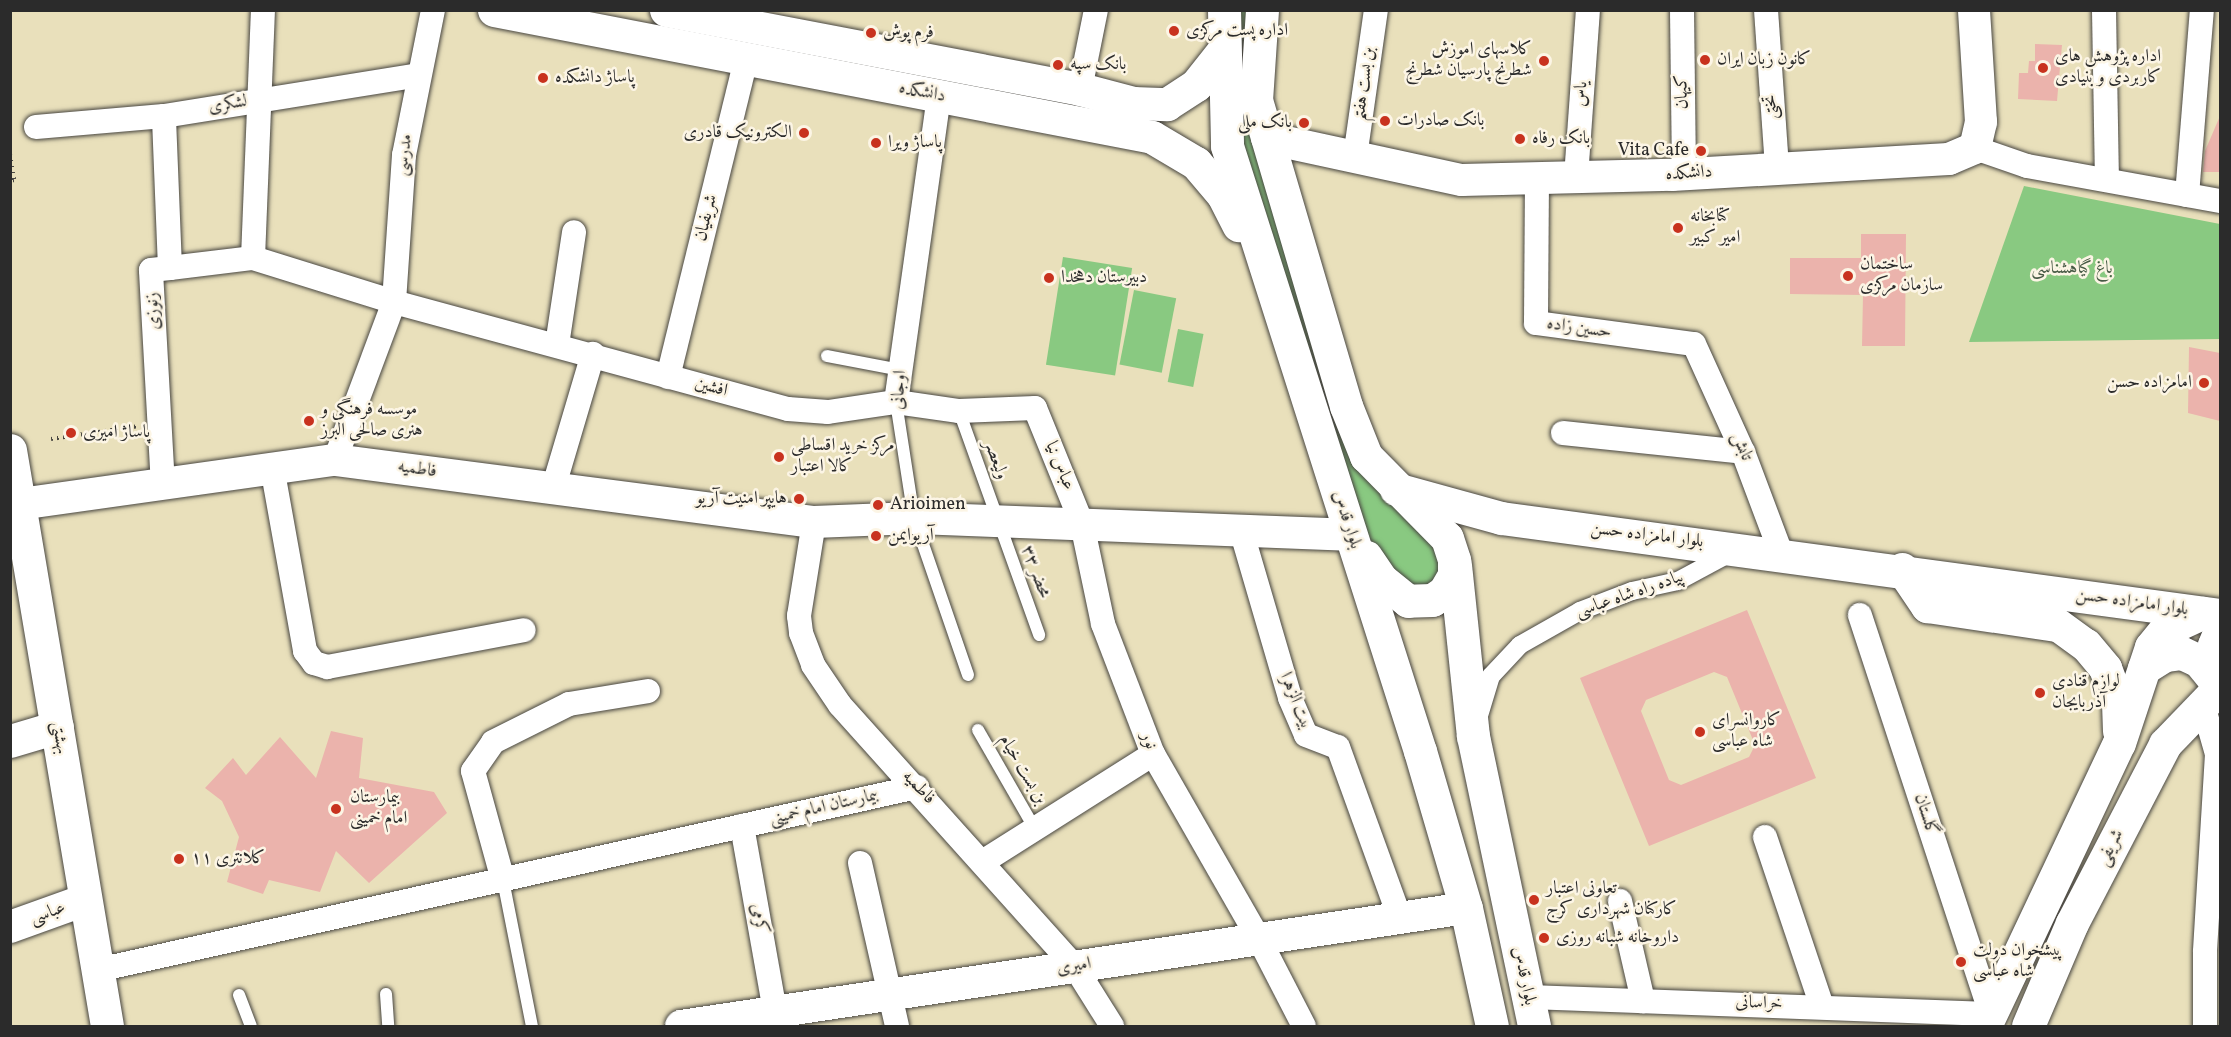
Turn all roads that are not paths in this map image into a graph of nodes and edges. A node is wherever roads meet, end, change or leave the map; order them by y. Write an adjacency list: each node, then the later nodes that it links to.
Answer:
1 (263, 10): 21 (street)
2 (433, 10): 18 (street, مدرسی)
3 (494, 10): 17 (main road, دانشکده)
4 (666, 10): 15 (main road, دانشکده)
5 (1096, 10): 19 (street)
6 (1224, 10): 16 (main road, بلوار قدس)
7 (1262, 10): 24 (main road)
8 (1376, 10): 26 (street, بن بست هفتم)
9 (1588, 10): 29 (street, یاس)
10 (1682, 10): 28 (street, کیهان)
11 (1766, 10): 27 (street, تختی)
12 (1974, 10): 25 (street)
13 (2104, 10): 31 (street)
14 (2202, 10): 32 (street)
15 (731, 17): 19 (main road, دانشکده)
16 (1223, 51): 19 (main road, دانشکده); 37 (main road, بلوار قدس)
17 (746, 59): 20 (main road, دانشکده); 44 (street, شریفیان)
18 (419, 75): 21 (street, لشکری); 38 (street, مدرسی)
19 (1080, 89)
20 (939, 96): 37 (main road, دانشکده); 43 (street, اوجانی)
21 (258, 101): 22 (street, لشکری); 35 (street)
22 (164, 116): 23 (street, لشکری); 36 (street, زنوزی)
23 (36, 128)
24 (1267, 138): 26 (street, دانشکده); 55 (main road)
25 (1974, 148): 27 (street, دانشکده); 31 (street)
26 (1355, 157): 30 (street, دانشکده)
27 (1777, 168): 28 (street, دانشکده)
28 (1684, 174): 29 (street, دانشکده)
29 (1576, 177): 30 (street, دانشکده)
30 (1537, 178): 39 (street, حسین زاده)
31 (2107, 179): 32 (street)
32 (2187, 195): 33 (street)
33 (2220, 201)
34 (574, 232): 40 (street)
35 (253, 258): 36 (street); 38 (street)
36 (170, 267): 53 (street, زنوزی)
37 (1273, 292): 62 (main road, بلوار قدس)
38 (394, 302): 40 (street, افشین); 51 (street, مدرسی)
39 (1694, 344): 50 (street, تابش)
40 (557, 345): 41 (street, افشین)
41 (593, 354): 44 (street, افشین); 54 (street)
42 (827, 356): 43 (lane)
43 (901, 370): 45 (street, اوجانی)
44 (668, 377): 45 (street, افشین)
45 (896, 402): 47 (street, افشین); 57 (lane, اوجانی)
46 (1035, 408): 47 (street, افشین); 60 (street, عباس نیا)
47 (959, 411): 59 (lane, ولیعصر)
48 (1563, 433): 50 (street)
49 (10, 450): 56 (main road, بهشتی)
50 (1743, 452): 64 (street, تابش)
51 (334, 460): 52 (street, فاطمیه); 54 (street, فاطمیه)
52 (272, 467): 53 (street, فاطمیه); 69 (street)
53 (164, 486): 56 (street, فاطمیه)
54 (553, 489): 58 (street, فاطمیه)
55 (1396, 489): 63 (main road, بلوار امامزاده حسن); 65 (main road, بلوار قدس)
56 (20, 504): 75 (main road, بهشتی)
57 (914, 518): 58 (street, فاطمیه); 59 (street, فاطمیه); 72 (lane, اوجانی)
58 (814, 522): 81 (street, فاطمیه)
59 (998, 522): 60 (street, فاطمیه); 70 (lane, محضر ۳۳)
60 (1082, 524): 61 (street, فاطمیه); 80 (street, نور)
61 (1241, 530): 62 (street, فاطمیه); 92 (street, بیت الزهرا)
62 (1351, 535): 65 (main road); 91 (main road, بلوار قدس)
63 (1739, 548): 64 (main road, بلوار امامزاده حسن); 77 (street, پیاده راه شاه عباسی)
64 (1781, 553): 66 (main road, بلوار امامزاده حسن)
65 (1454, 560): 77 (main road, بلوار قدس)
66 (1902, 569): 68 (main road, بلوار امامزاده حسن); 79 (main road, بلوار امامزاده حسن)
67 (1860, 615): 104 (street, گلستان)
68 (2214, 619): 71 (main road, شریفی); 73 (main road)
69 (524, 630)
70 (1039, 635)
71 (2144, 668): 73 (main road); 79 (main road, شریفی)
72 (968, 675)
73 (2215, 687): 85 (street); 114 (main road, شریفی)
74 (648, 691): 88 (street)
75 (57, 727): 78 (main road); 89 (main road, بهشتی)
76 (978, 730): 83 (lane, بن بست خیام)
77 (1473, 736): 102 (main road, بلوار قدس)
78 (10, 741)
79 (2119, 743): 104 (main road, شریفی)
80 (1152, 754): 83 (street); 94 (street, نور)
81 (917, 787): 82 (street, بیمارستان امام خمینی); 86 (street, فاطمیه)
82 (742, 826): 88 (street, بیمارستان امام خمینی); 103 (street, کرمی)
83 (1035, 829): 86 (street)
84 (1766, 837): 101 (street)
85 (2216, 846): 115 (street)
86 (984, 861): 95 (street, فاطمیه)
87 (860, 863): 99 (street)
88 (503, 880): 96 (street, بیمارستان امام خمینی); 108 (lane)
89 (86, 900): 93 (street, عباسی); 96 (main road, بهشتی)
90 (1620, 901): 100 (street)
91 (1466, 908): 92 (street, امیری); 113 (main road, بلوار قدس)
92 (1400, 918): 94 (street, امیری)
93 (10, 927)
94 (1259, 939): 95 (street, امیری); 112 (street, نور)
95 (1075, 967): 99 (street, امیری); 111 (street, فاطمیه)
96 (98, 970): 105 (main road, بهشتی)
97 (386, 994): 107 (lane)
98 (239, 995): 106 (lane)
99 (891, 995): 103 (street, امیری); 110 (street)
100 (1643, 1000): 101 (street, خراسانی); 102 (street, خراسانی)
101 (1822, 1006): 104 (street, خراسانی)
102 (1531, 1012)
103 (776, 1019): 109 (street, امیری)
104 (1988, 1020)
105 (107, 1026)
106 (250, 1026)
107 (388, 1026)
108 (531, 1026)
109 (681, 1026)
110 (897, 1026)
111 (1112, 1026)
112 (1304, 1026)
113 (1492, 1026)
114 (2028, 1026)
115 (2205, 1026)

